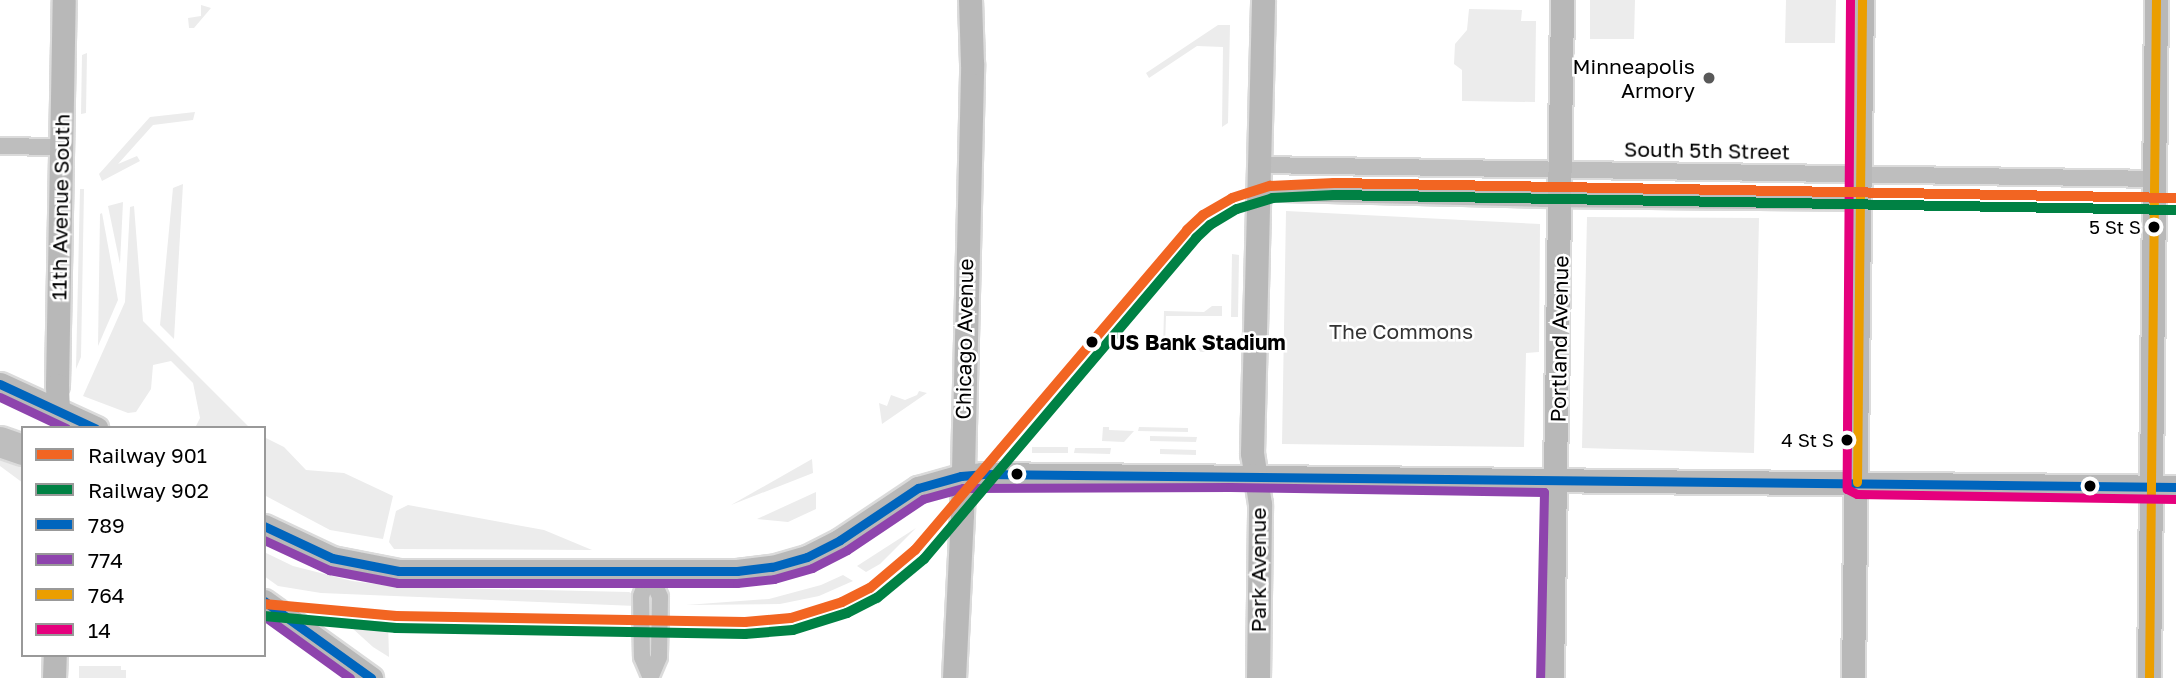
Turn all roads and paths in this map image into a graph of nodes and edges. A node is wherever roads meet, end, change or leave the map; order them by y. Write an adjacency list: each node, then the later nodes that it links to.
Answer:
1 (64, 0): 8 (main road, 11th Avenue South)
2 (970, 0): 23 (main road, Chicago Avenue)
3 (1262, 0): 9 (main road, Park Avenue)
4 (1562, 0): 10 (main road, Portland Avenue)
5 (1862, 0): 11 (main road)
6 (2156, 0): 12 (main road)
7 (0, 146): 8 (street)
8 (60, 147): 17 (main road, 11th Avenue South, bridge)
9 (1258, 165): 10 (street, South 5th Street); 13 (main road, Park Avenue)
10 (1560, 168): 11 (street, South 5th Street); 14 (main road, Portland Avenue)
11 (1860, 173): 12 (street, South 5th Street); 15 (main road)
12 (2156, 179): 27 (main road)
13 (1258, 189): 14 (street); 24 (main road, Park Avenue)
14 (1560, 199): 15 (street); 25 (main road, Portland Avenue)
15 (1861, 202): 26 (main road)
16 (0, 384): 18 (main road)
17 (57, 423)
18 (92, 426)
19 (0, 431): 20 (main road)
20 (21, 440)
21 (0, 442): 22 (highway)
22 (21, 449)
23 (961, 475): 24 (main road); 29 (main road); 35 (main road, Chicago Avenue)
24 (1253, 475): 25 (main road); 36 (main road, Park Avenue)
25 (1556, 480): 26 (main road); 37 (main road, Portland Avenue)
26 (1857, 482): 27 (main road); 38 (main road)
27 (2165, 487): 39 (main road)
28 (266, 527): 29 (main road)
29 (649, 572): 32 (street)
30 (266, 602): 34 (main road)
31 (55, 657): 33 (main road)
32 (650, 677)
33 (54, 678)
34 (371, 678)
35 (954, 678)
36 (1258, 678)
37 (1552, 678)
38 (1853, 678)
39 (2149, 678)

